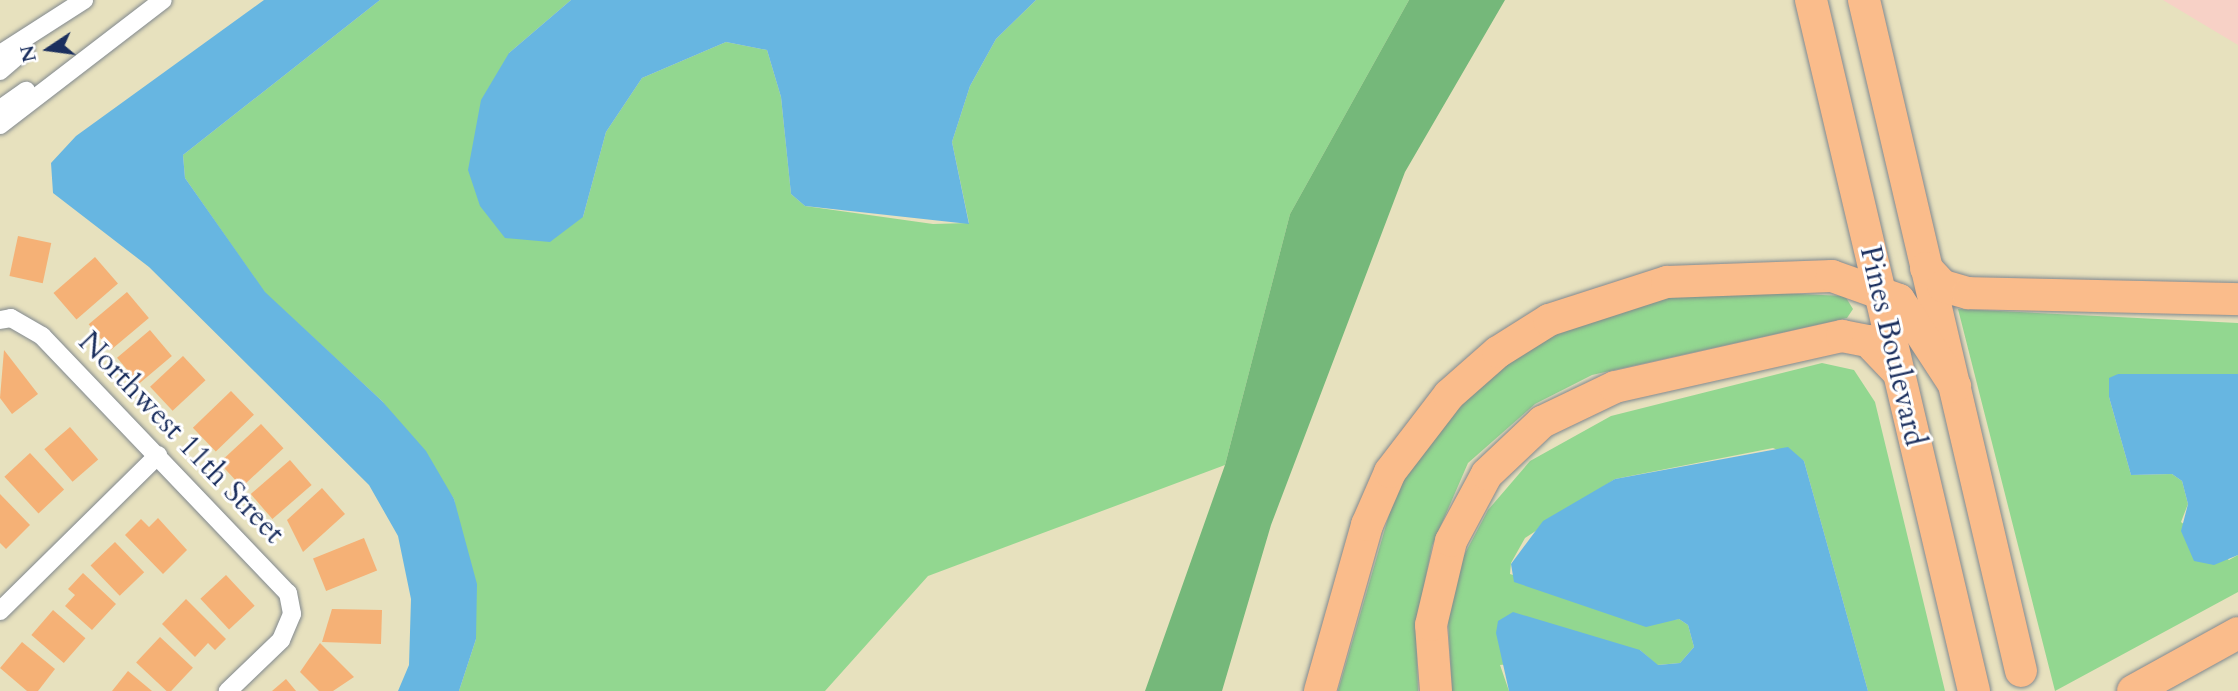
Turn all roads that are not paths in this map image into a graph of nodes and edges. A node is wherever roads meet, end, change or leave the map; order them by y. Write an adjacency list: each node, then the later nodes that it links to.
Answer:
1 (84, 0): 5 (street)
2 (163, 0): 6 (street)
3 (1811, 0): 13 (highway, Pines Boulevard)
4 (1864, 0): 12 (highway, Pines Boulevard)
5 (63, 13): 7 (street); 8 (street)
6 (94, 47): 9 (street); 11 (street)
7 (0, 54)
8 (0, 71): 9 (street)
9 (17, 97): 10 (street)
10 (0, 108)
11 (0, 125)
12 (1927, 268): 14 (highway); 17 (highway, Pines Boulevard)
13 (1879, 288): 16 (highway, Pines Boulevard); 17 (highway); 23 (highway)
14 (2238, 299)
15 (5, 319): 18 (street, Northwest 11th Street)
16 (1896, 370): 24 (highway); 25 (highway, Pines Boulevard)
17 (1955, 386): 21 (highway, Pines Boulevard)
18 (158, 455): 19 (street); 22 (street, Northwest 11th Street)
19 (0, 611)
20 (2238, 633): 26 (highway)
21 (2021, 671)
22 (228, 691)
23 (1320, 691)
24 (1436, 691)
25 (1974, 691)
26 (2133, 691)

